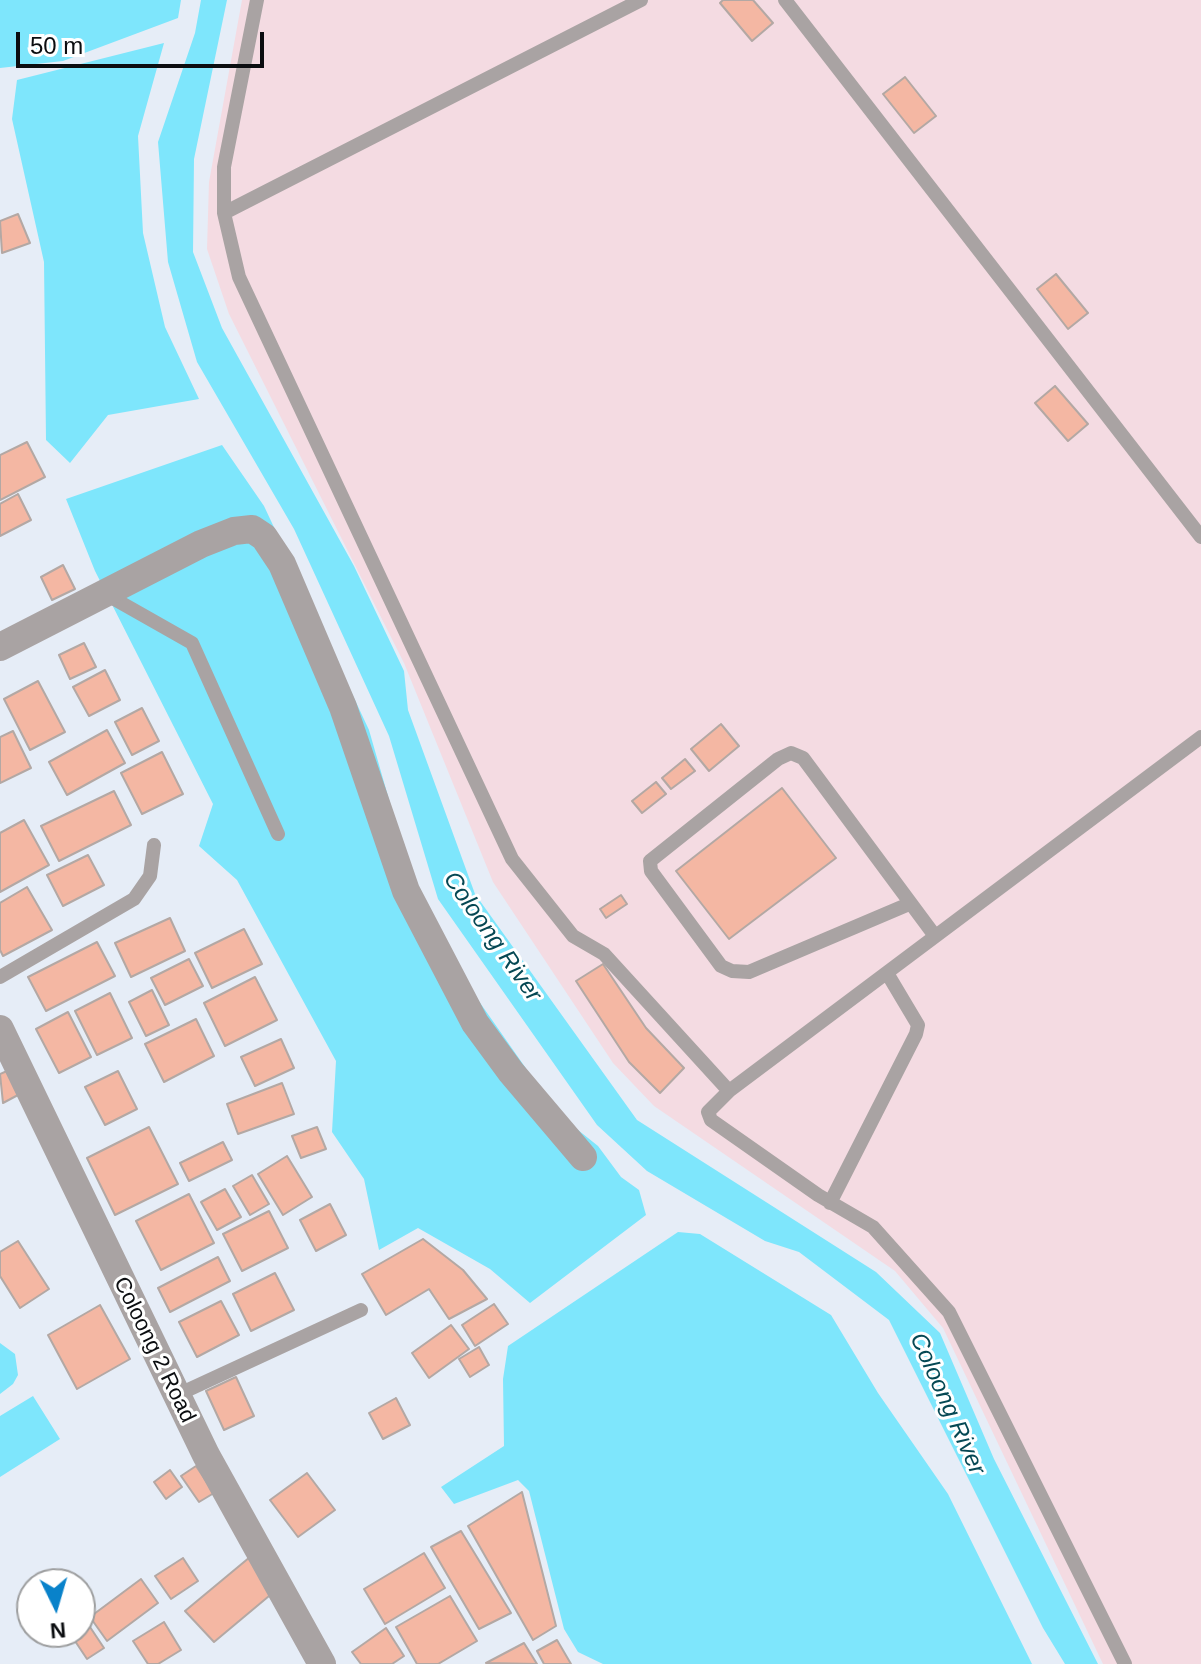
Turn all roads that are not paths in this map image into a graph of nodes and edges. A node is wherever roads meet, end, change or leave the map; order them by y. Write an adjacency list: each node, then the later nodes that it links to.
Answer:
1 (257, 0): 4 (lane)
2 (641, 0): 4 (lane)
3 (785, 0): 5 (lane)
4 (224, 213): 16 (lane)
5 (1201, 537)
6 (102, 592): 7 (street); 9 (lane); 17 (street)
7 (0, 647)
8 (1201, 737): 12 (lane)
9 (278, 834)
10 (154, 845): 14 (lane)
11 (909, 904): 11 (lane); 12 (lane)
12 (935, 936): 13 (lane)
13 (887, 973): 16 (lane); 18 (lane)
14 (0, 977)
15 (0, 1029): 20 (street, Coloong 2 Road)
16 (729, 1091): 18 (lane)
17 (583, 1157)
18 (830, 1203): 22 (lane)
19 (361, 1310): 20 (lane)
20 (177, 1395): 21 (street, Coloong 2 Road)
21 (322, 1664)
22 (1125, 1664)

